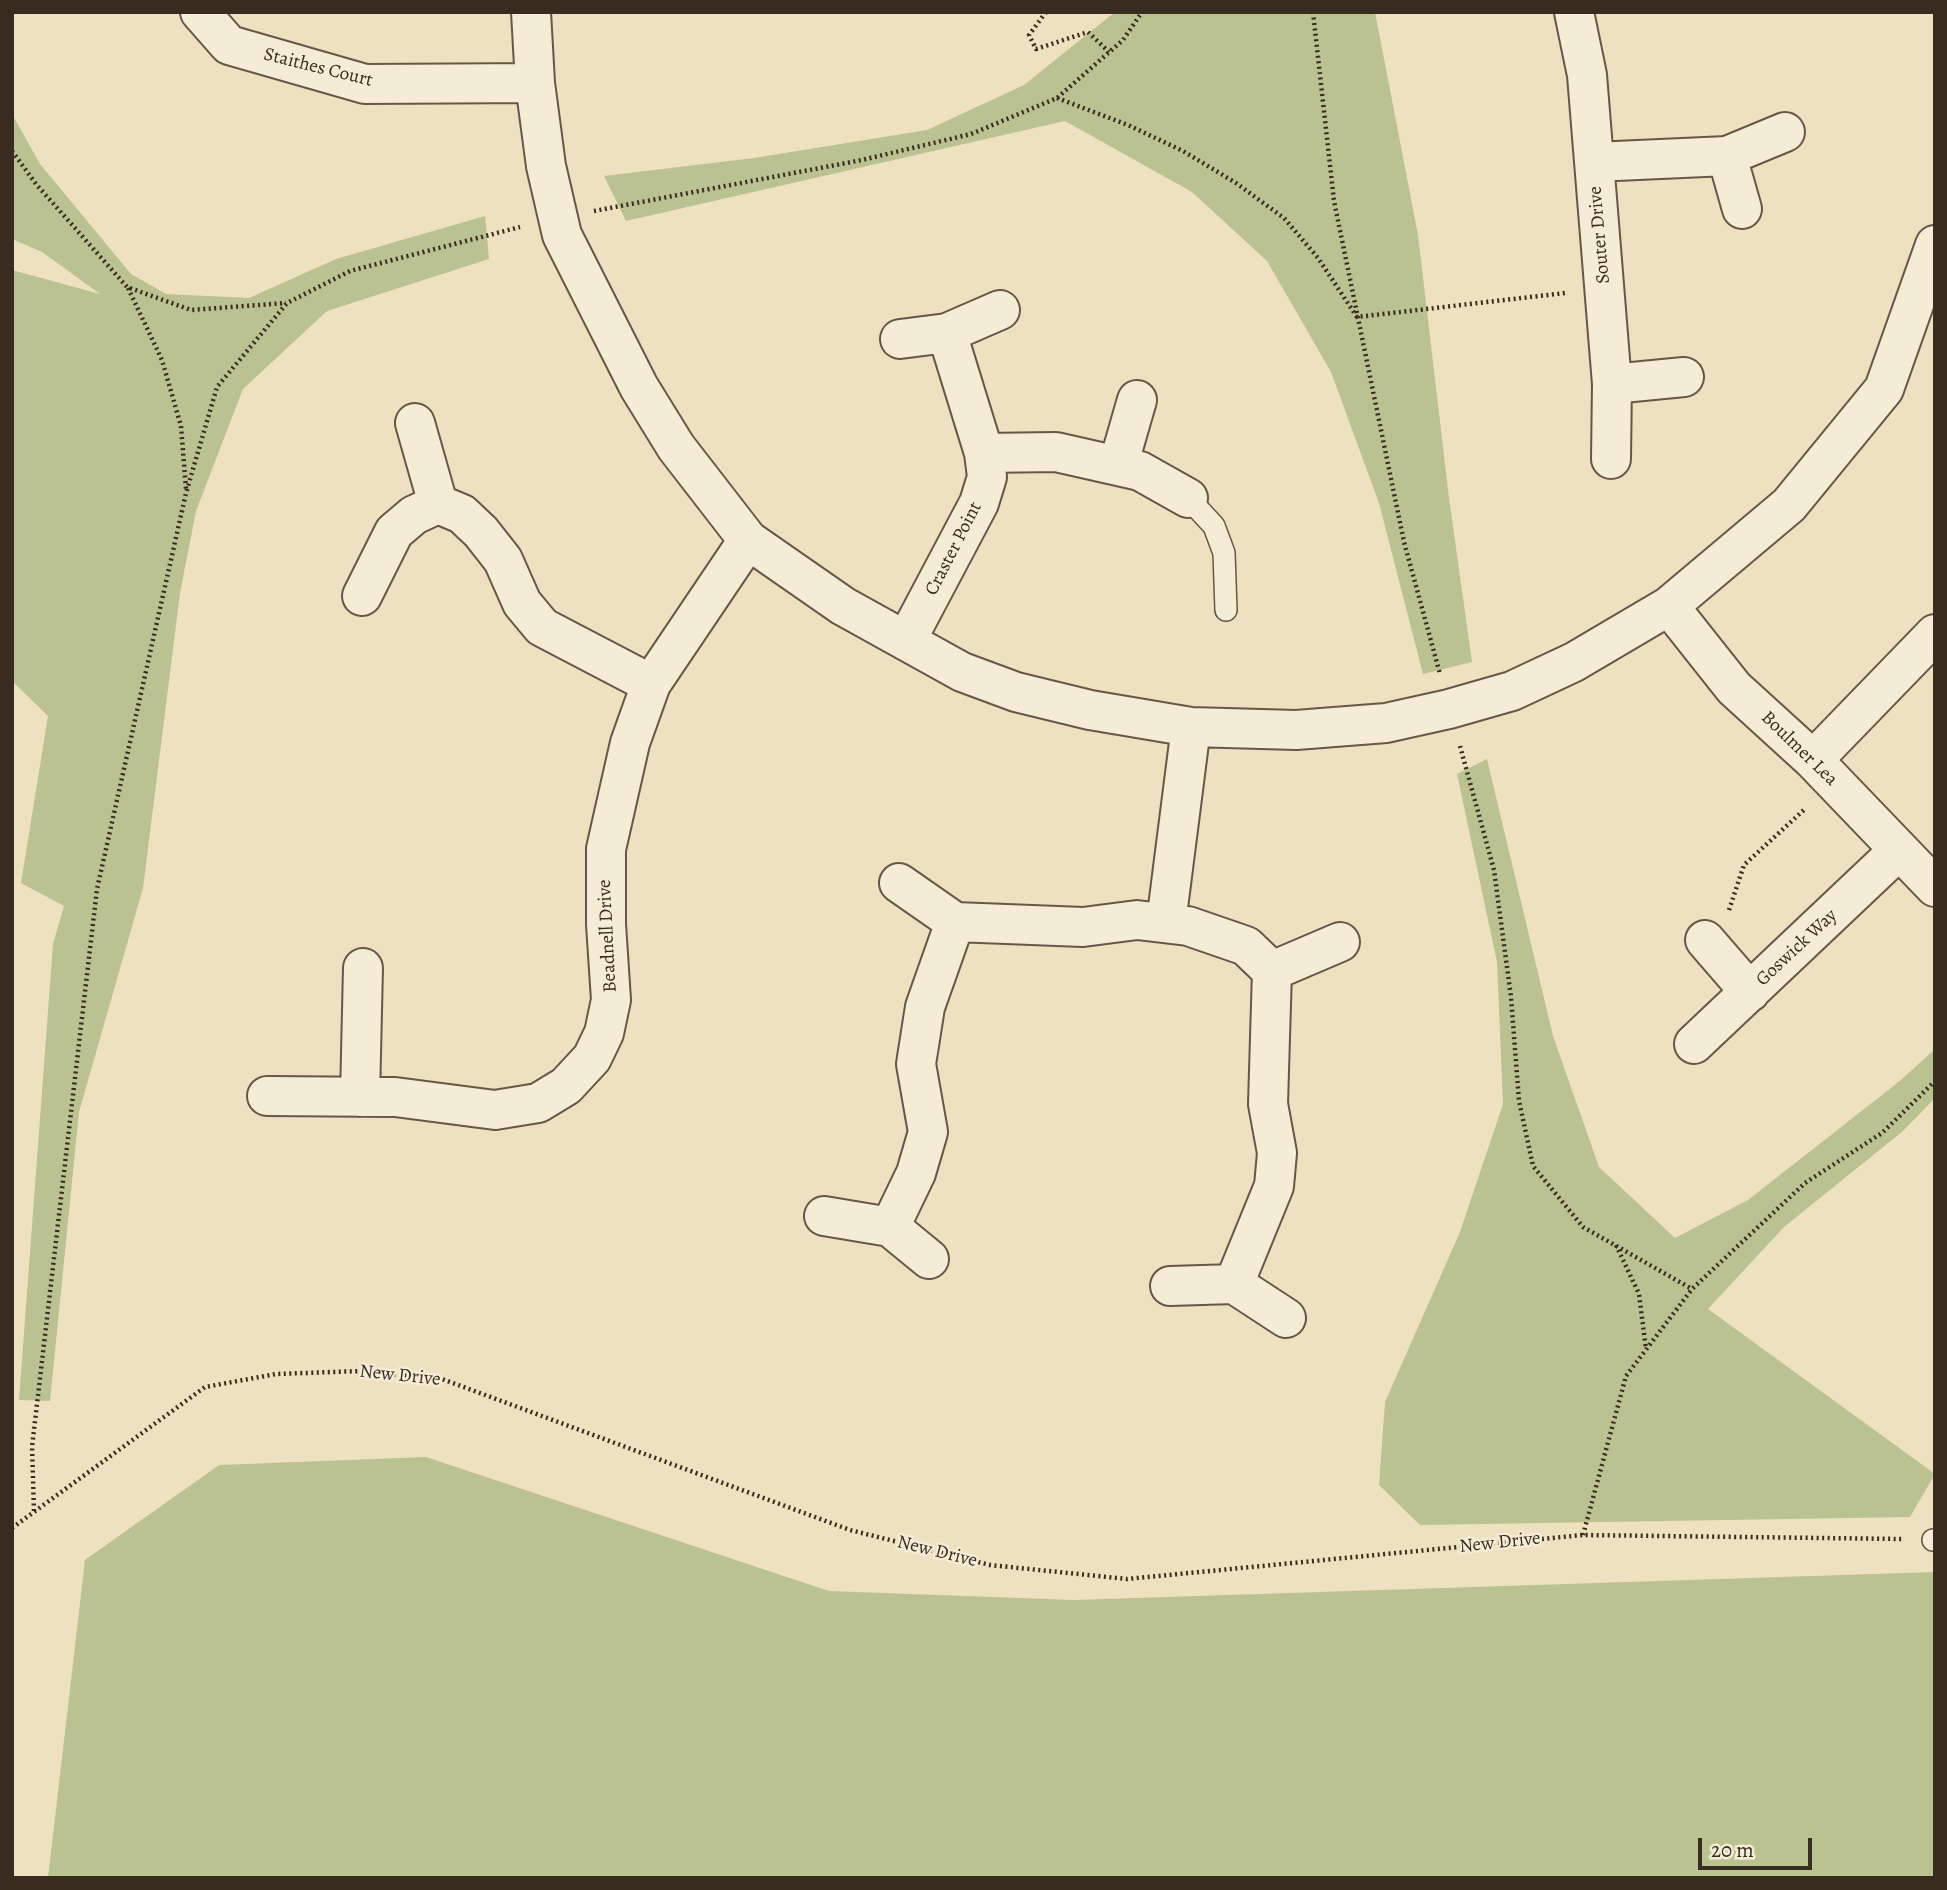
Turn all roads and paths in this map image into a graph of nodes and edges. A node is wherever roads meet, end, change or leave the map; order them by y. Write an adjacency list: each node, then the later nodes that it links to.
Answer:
1 (200, 12): 8 (street, Staithes Court)
2 (531, 12): 8 (street)
3 (1046, 12): 7 (path)
4 (1142, 12): 7 (path)
5 (1314, 12): 22 (path)
6 (1574, 12): 13 (street, Souter Drive)
7 (1109, 52): 9 (path)
8 (535, 83): 35 (street)
9 (1057, 98): 15 (path); 22 (path)
10 (1785, 132): 12 (street)
11 (12, 151): 18 (path)
12 (1727, 156): 13 (street); 14 (street)
13 (1594, 162): 19 (street, Souter Drive)
14 (1742, 208)
15 (603, 209)
16 (522, 226): 20 (path)
17 (1935, 245): 37 (street)
18 (127, 287): 20 (path); 32 (path)
19 (1605, 289): 22 (path); 26 (street, Souter Drive)
20 (287, 303): 32 (path)
21 (1000, 310): 23 (street)
22 (1357, 317): 41 (path)
23 (947, 333): 24 (street); 29 (street, Craster Point)
24 (900, 339)
25 (1684, 377): 26 (street)
26 (1612, 384): 30 (street, Souter Drive)
27 (1137, 400): 31 (street)
28 (415, 423): 34 (street)
29 (984, 453): 31 (street); 40 (street, Craster Point)
30 (1611, 459)
31 (1118, 466): 33 (street)
32 (186, 493): 69 (path)
33 (1188, 498): 38 (lane)
34 (438, 504): 36 (street); 42 (street)
35 (748, 540): 40 (street); 42 (street, Beadnell Drive)
36 (362, 596)
37 (1669, 606): 43 (street); 45 (street, Boulmer Lea)
38 (1226, 610)
39 (1935, 634): 45 (street)
40 (906, 641): 43 (street)
41 (1438, 667)
42 (651, 684): 59 (street, Beadnell Drive)
43 (1191, 727): 50 (street)
44 (1459, 746): 62 (path)
45 (1823, 771): 46 (street, Boulmer Lea); 51 (path)
46 (1898, 850): 48 (street, Boulmer Lea); 55 (street, Goswick Way)
47 (899, 883): 49 (street)
48 (1935, 887)
49 (955, 922): 50 (street); 61 (street)
50 (1166, 923): 54 (street)
51 (1705, 940): 55 (street)
52 (1340, 942): 54 (street)
53 (363, 968): 59 (street)
54 (1272, 971): 64 (street)
55 (1750, 992): 56 (street, Goswick Way)
56 (1694, 1044)
57 (1935, 1081): 66 (path)
58 (267, 1096): 59 (street, Beadnell Drive)
59 (359, 1097)
60 (824, 1216): 61 (street)
61 (890, 1227): 63 (street)
62 (1616, 1245): 66 (path); 68 (path)
63 (929, 1259)
64 (1234, 1284): 65 (street); 67 (street)
65 (1170, 1286)
66 (1692, 1289): 68 (path)
67 (1286, 1318)
68 (1646, 1349): 71 (path)
69 (34, 1511): 70 (path, New Drive); 71 (path, New Drive)
70 (12, 1528)
71 (1583, 1535): 72 (path, New Drive)
72 (1934, 1540)

